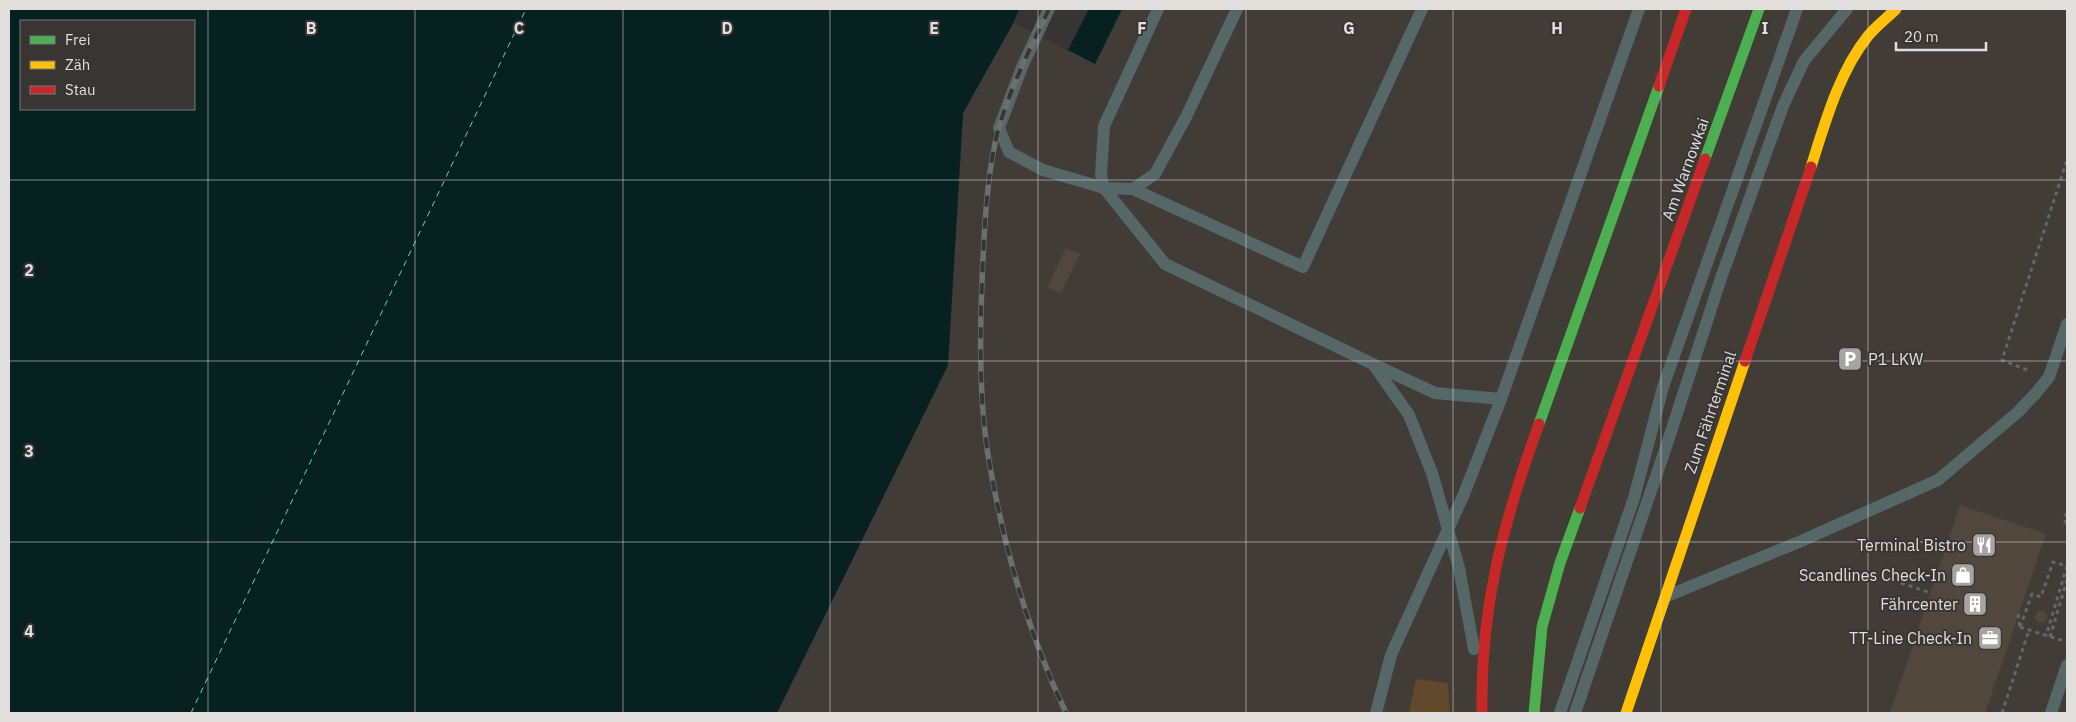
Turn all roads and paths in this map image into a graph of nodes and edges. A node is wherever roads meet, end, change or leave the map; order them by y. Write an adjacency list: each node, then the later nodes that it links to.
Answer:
1 (1049, 9): 12 (lane)
2 (1158, 9): 12 (lane)
3 (1237, 9): 13 (lane)
4 (1422, 9): 13 (lane)
5 (1639, 9): 17 (lane)
6 (1686, 9): 32 (street)
7 (1759, 9): 36 (street, Am Warnowkai)
8 (1797, 9): 37 (lane)
9 (1847, 9): 38 (lane)
10 (1896, 9): 24 (street, Zum Fährterminal)
11 (2067, 160): 16 (path)
12 (1104, 188): 13 (lane); 15 (lane)
13 (1133, 189)
14 (2067, 324): 16 (lane)
15 (1372, 364): 17 (lane); 20 (lane)
16 (2049, 377): 24 (lane)
17 (1501, 399): 20 (lane)
18 (2067, 513): 19 (path)
19 (2067, 525)
20 (1448, 530): 32 (lane); 34 (lane)
21 (2067, 580): 29 (path)
22 (1901, 583): 23 (path)
23 (1931, 593)
24 (1664, 597): 39 (street, Zum Fährterminal)
25 (2018, 614): 26 (path)
26 (2020, 627): 27 (path); 28 (path)
27 (2029, 630): 28 (path); 40 (path)
28 (2046, 636): 29 (path)
29 (2050, 637): 30 (path)
30 (2067, 642)
31 (2067, 665): 33 (lane)
32 (1479, 678): 35 (street)
33 (2055, 710)
34 (1376, 713)
35 (1482, 713)
36 (1534, 713)
37 (1560, 713)
38 (1575, 713)
39 (1626, 713)
40 (2002, 713)

